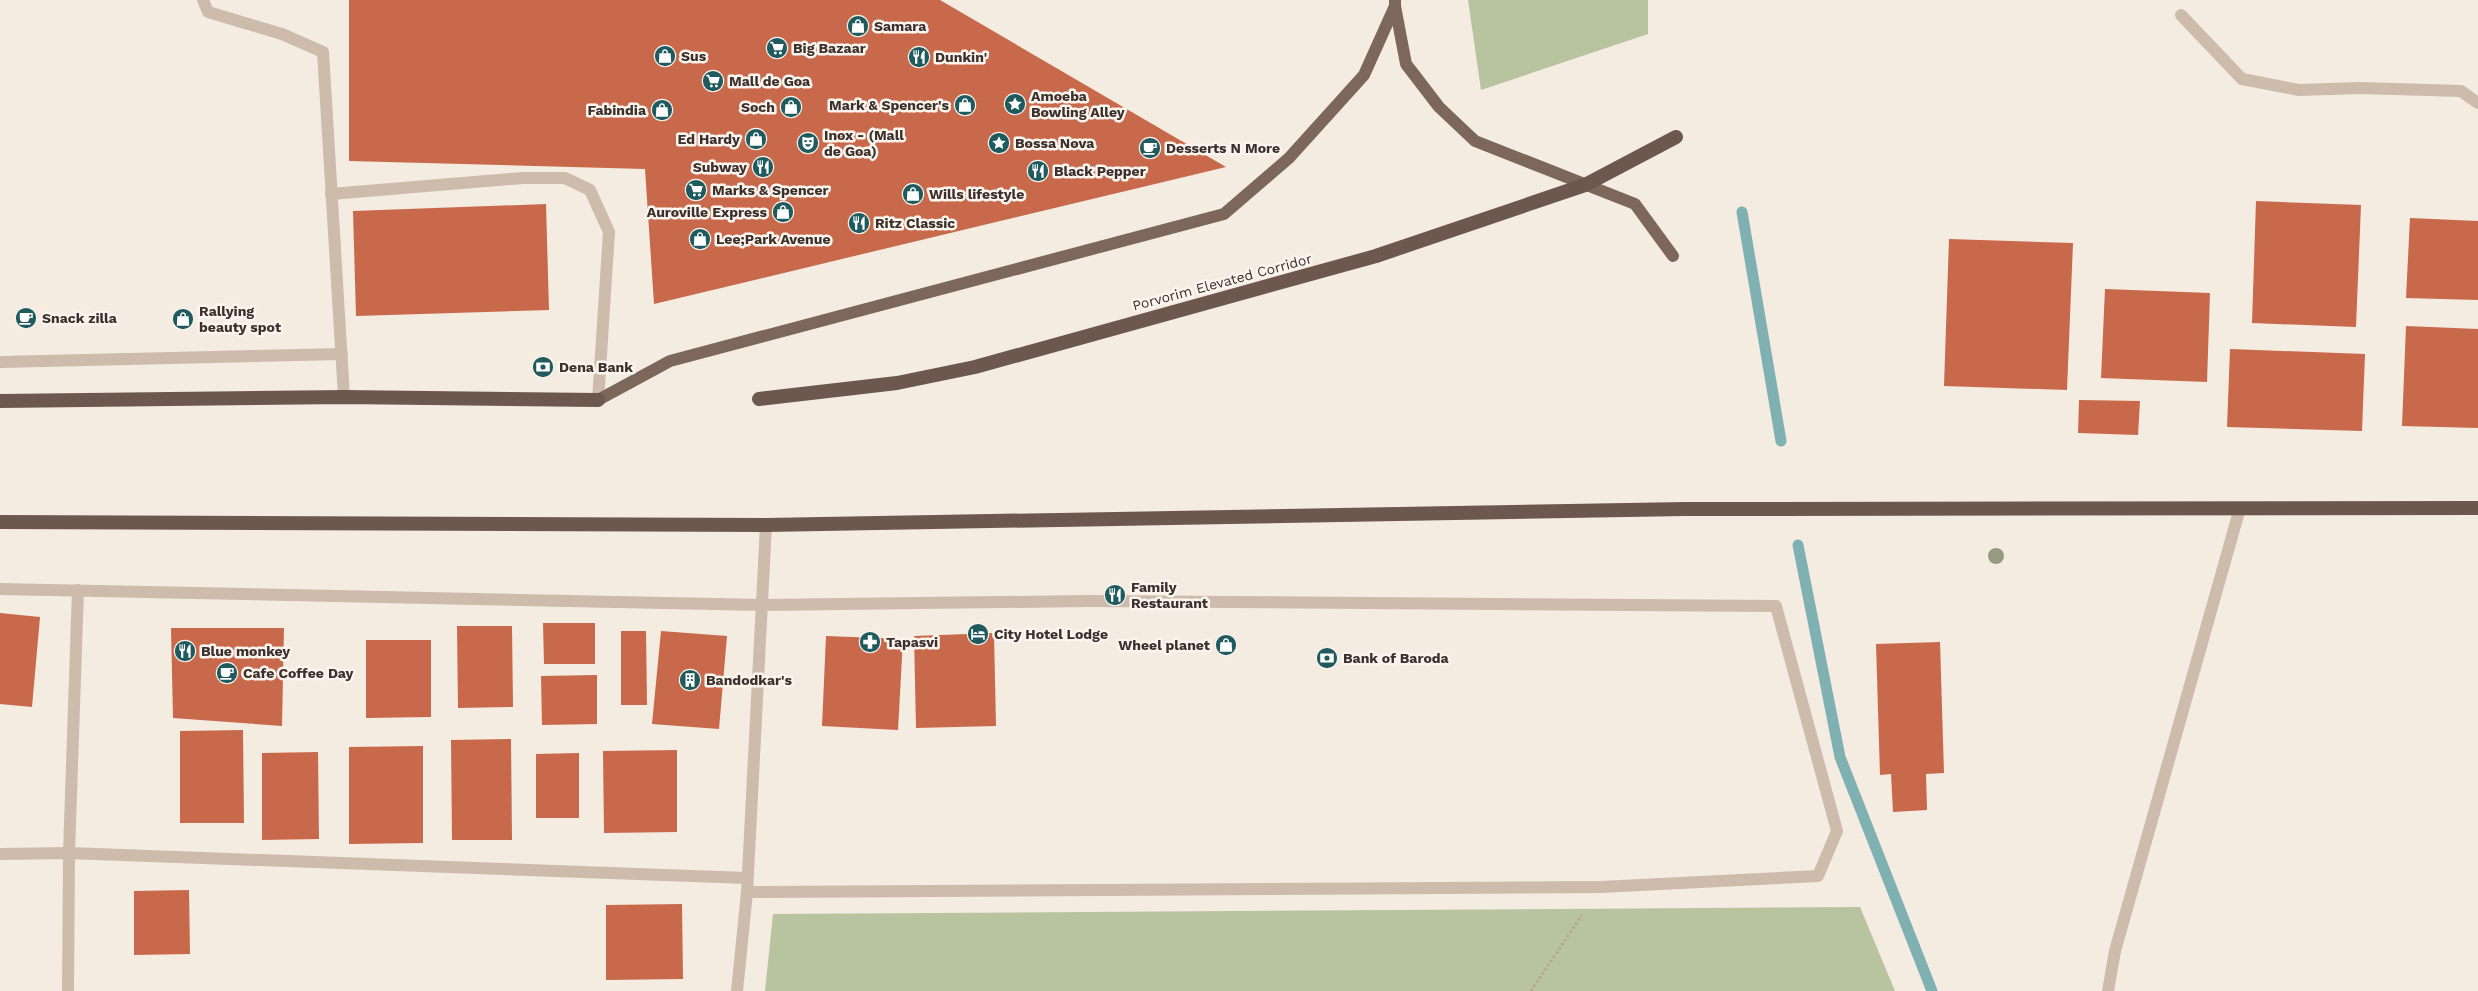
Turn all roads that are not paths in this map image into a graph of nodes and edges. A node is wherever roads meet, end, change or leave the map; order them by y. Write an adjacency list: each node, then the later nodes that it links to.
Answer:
1 (203, 0): 7 (street)
2 (1395, 3): 6 (main road); 13 (main road)
3 (2181, 14): 4 (street)
4 (2478, 103)
5 (1676, 137): 6 (highway, Porvorim Elevated Corridor)
6 (1585, 185): 8 (main road); 12 (highway, Porvorim Elevated Corridor)
7 (331, 194): 9 (street); 13 (street)
8 (1672, 256)
9 (342, 354): 10 (street); 11 (street)
10 (0, 362)
11 (344, 397): 13 (highway); 14 (highway)
12 (759, 399)
13 (598, 400)
14 (0, 402)
15 (2240, 508): 16 (highway); 18 (highway); 28 (street)
16 (2478, 508)
17 (0, 522): 18 (highway)
18 (766, 525): 21 (street)
19 (0, 589): 20 (street)
20 (78, 590): 21 (street); 23 (street)
21 (763, 605): 24 (street); 25 (street)
22 (0, 854): 23 (street)
23 (69, 854): 24 (street); 26 (street)
24 (747, 878): 25 (street)
25 (747, 892): 27 (street)
26 (68, 991)
27 (737, 991)
28 (2108, 991)

